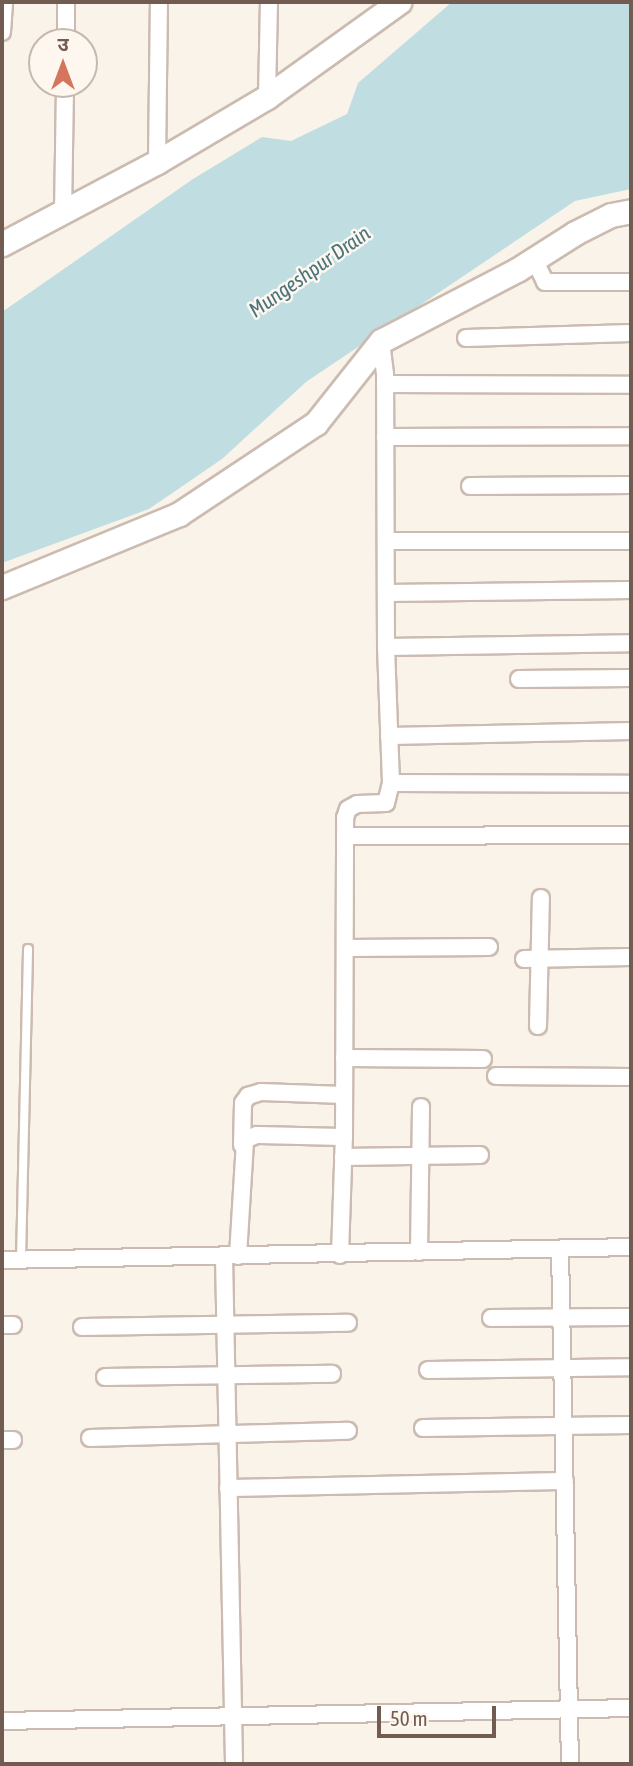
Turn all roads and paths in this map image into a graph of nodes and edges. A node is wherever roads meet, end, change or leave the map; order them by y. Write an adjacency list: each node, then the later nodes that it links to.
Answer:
1 (4, 2): 7 (street)
2 (66, 2): 6 (street)
3 (159, 2): 10 (street)
4 (269, 2): 8 (street)
5 (399, 2): 8 (street)
6 (66, 28)
7 (2, 32)
8 (267, 97): 10 (street)
9 (65, 98): 12 (street)
10 (157, 162): 12 (street)
11 (631, 211): 14 (street)
12 (64, 214): 13 (street)
13 (2, 244)
14 (534, 259): 15 (street); 18 (street)
15 (631, 282)
16 (631, 333): 17 (street)
17 (466, 338)
18 (381, 341): 19 (street); 27 (street)
19 (385, 384): 20 (street); 22 (street)
20 (631, 385)
21 (631, 436): 22 (street)
22 (385, 437): 25 (street)
23 (631, 485): 24 (street)
24 (470, 486)
25 (388, 541): 26 (street); 29 (street)
26 (631, 541)
27 (2, 587)
28 (631, 590): 29 (street)
29 (387, 593): 31 (street)
30 (631, 643): 31 (street)
31 (386, 647): 35 (street)
32 (631, 678): 33 (street)
33 (519, 679)
34 (631, 731): 35 (street)
35 (389, 736): 36 (street)
36 (391, 783): 37 (street); 39 (street)
37 (631, 784)
38 (631, 835): 39 (street)
39 (345, 836): 42 (street)
40 (541, 898): 45 (street)
41 (489, 947): 42 (street)
42 (346, 948): 47 (street)
43 (28, 949): 64 (lane)
44 (631, 957): 45 (street)
45 (532, 959): 46 (street)
46 (538, 1026)
47 (344, 1058): 48 (street); 51 (street)
48 (483, 1059)
49 (496, 1076): 50 (street)
50 (631, 1077)
51 (344, 1095): 53 (street); 54 (street)
52 (421, 1107): 56 (street)
53 (344, 1137): 54 (street); 57 (street)
54 (242, 1145): 62 (street)
55 (480, 1155): 56 (street)
56 (421, 1156): 57 (street); 60 (street)
57 (343, 1157): 61 (street)
58 (631, 1247): 59 (street)
59 (560, 1249): 60 (street); 65 (street)
60 (419, 1252): 61 (street)
61 (340, 1255): 62 (street)
62 (231, 1256): 64 (street); 69 (street)
63 (2, 1259): 64 (street)
64 (21, 1260)
65 (561, 1317): 66 (street); 67 (street); 72 (street)
66 (631, 1317)
67 (491, 1318)
68 (348, 1322): 69 (street)
69 (225, 1323): 70 (street); 75 (street)
70 (82, 1327)
71 (631, 1367): 72 (street)
72 (562, 1369): 73 (street); 79 (street)
73 (428, 1370)
74 (332, 1374): 75 (street)
75 (226, 1375): 76 (street); 81 (street)
76 (105, 1377)
77 (631, 1425): 79 (street)
78 (423, 1428): 79 (street)
79 (563, 1428): 83 (street)
80 (348, 1431): 81 (street)
81 (227, 1434): 82 (street); 84 (street)
82 (90, 1438)
83 (565, 1481): 84 (street); 86 (street)
84 (228, 1488): 87 (street)
85 (631, 1708): 86 (street)
86 (569, 1709): 87 (street); 90 (street)
87 (234, 1717): 88 (street); 89 (street)
88 (2, 1721)
89 (234, 1764)
90 (570, 1764)

